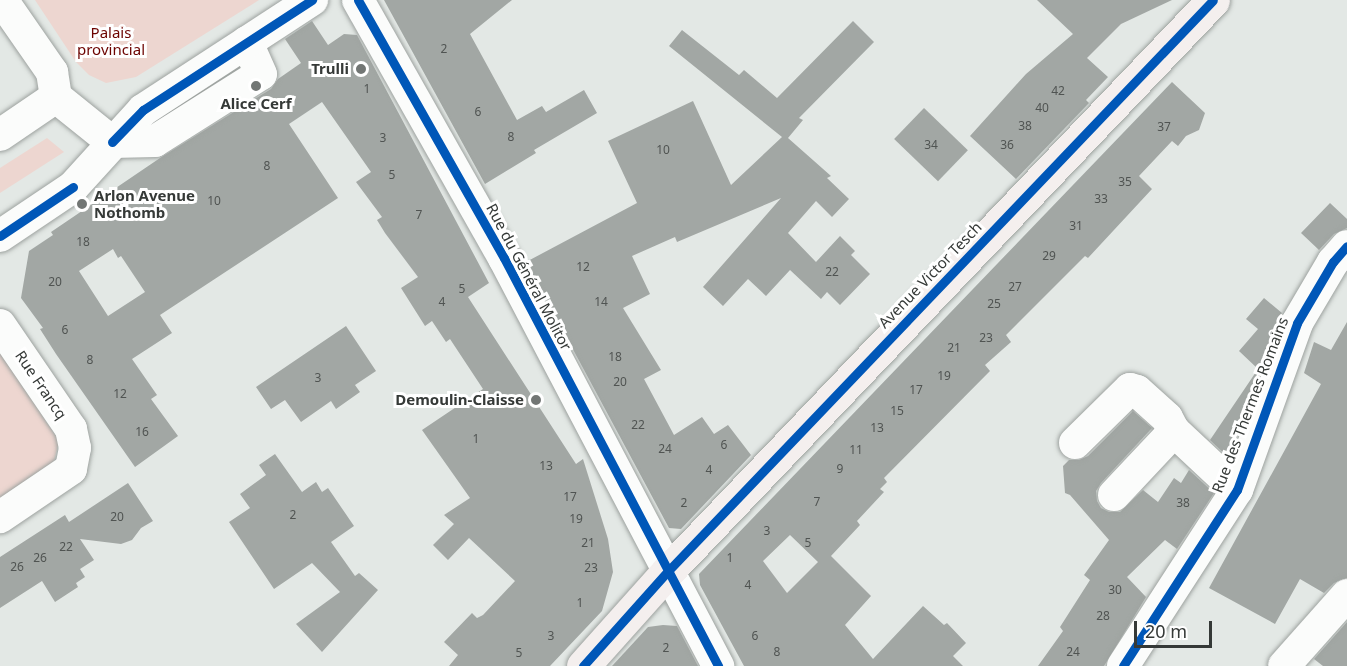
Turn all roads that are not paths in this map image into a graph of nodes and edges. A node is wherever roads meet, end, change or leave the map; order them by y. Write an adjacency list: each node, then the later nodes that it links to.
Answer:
1 (2, 0): 5 (street)
2 (312, 0): 7 (street)
3 (358, 0): 16 (street, Rue du Général Molitor)
4 (1213, 0): 16 (main road, Avenue Victor Tesch)
5 (56, 97): 6 (street); 7 (street)
6 (0, 135)
7 (112, 142): 8 (street)
8 (0, 236)
9 (1343, 258): 13 (street, Rue des Thermes Romains)
10 (0, 325): 15 (street, Rue Francq)
11 (1174, 431): 12 (street, Rue des Thermes Romains); 13 (street, Rue des Thermes Romains); 14 (street)
12 (1075, 442)
13 (1237, 490): 20 (street, Rue des Thermes Romains)
14 (1114, 495)
15 (0, 517)
16 (668, 571): 18 (main road, Avenue Victor Tesch); 19 (street, Rue du Général Molitor)
17 (1347, 595): 21 (street)
18 (583, 666)
19 (718, 666)
20 (1123, 666)
21 (1284, 666)

